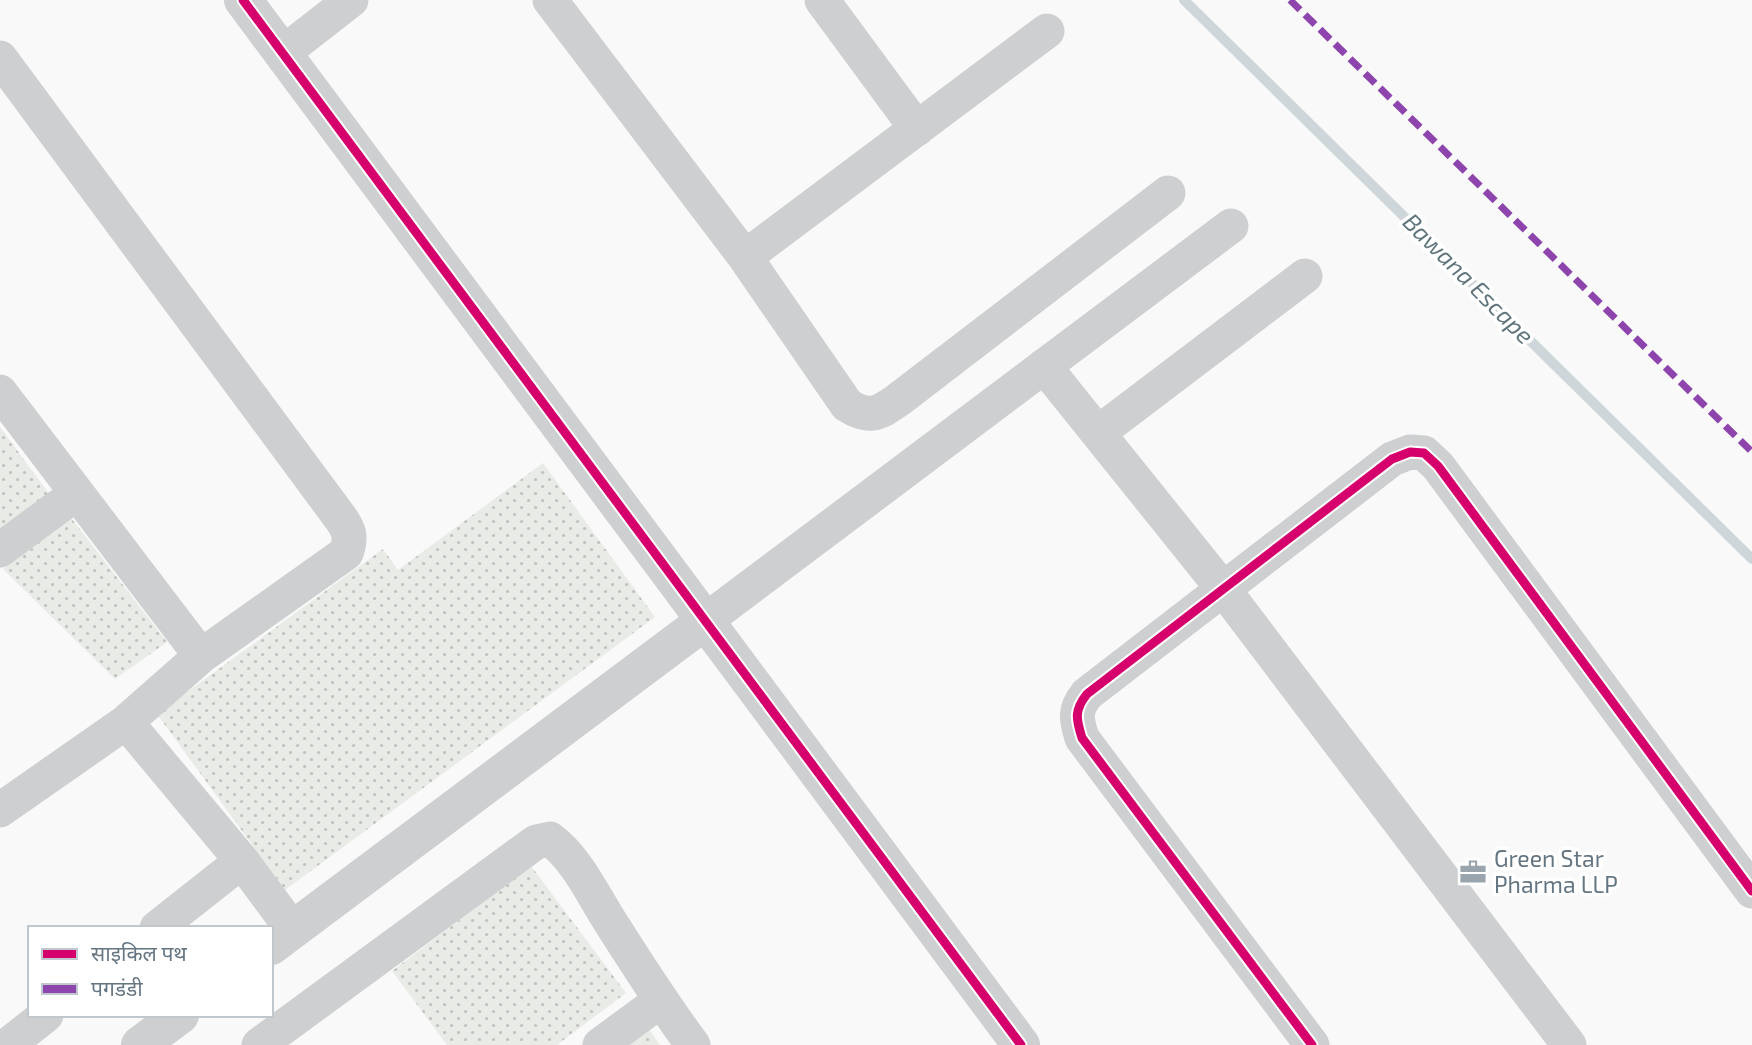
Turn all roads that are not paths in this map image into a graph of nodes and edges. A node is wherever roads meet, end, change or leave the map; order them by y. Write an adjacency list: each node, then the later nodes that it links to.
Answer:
1 (243, 0): 6 (street)
2 (351, 0): 6 (street)
3 (550, 0): 11 (street)
4 (822, 0): 8 (street)
5 (1047, 31): 8 (street)
6 (283, 53): 19 (street)
7 (0, 58): 20 (street)
8 (917, 129): 11 (street)
9 (1168, 193): 11 (street)
10 (1231, 226): 13 (street)
11 (744, 257)
12 (1305, 276): 15 (street)
13 (1044, 366): 15 (street); 19 (street)
14 (0, 392): 16 (street)
15 (1098, 433): 18 (street)
16 (76, 494): 17 (street); 20 (street)
17 (0, 550)
18 (1224, 590): 24 (street); 36 (street); 37 (street)
19 (705, 621): 26 (street); 35 (street)
20 (201, 656): 21 (street)
21 (126, 722): 22 (street); 23 (street)
22 (0, 810)
23 (242, 861): 25 (street); 26 (street)
24 (1752, 891)
25 (160, 926)
26 (282, 938)
27 (660, 1001): 32 (street); 33 (street); 34 (street)
28 (43, 1017): 30 (street)
29 (177, 1017): 31 (street)
30 (8, 1045)
31 (140, 1045)
32 (259, 1045)
33 (600, 1045)
34 (693, 1045)
35 (1020, 1045)
36 (1312, 1045)
37 (1569, 1045)

